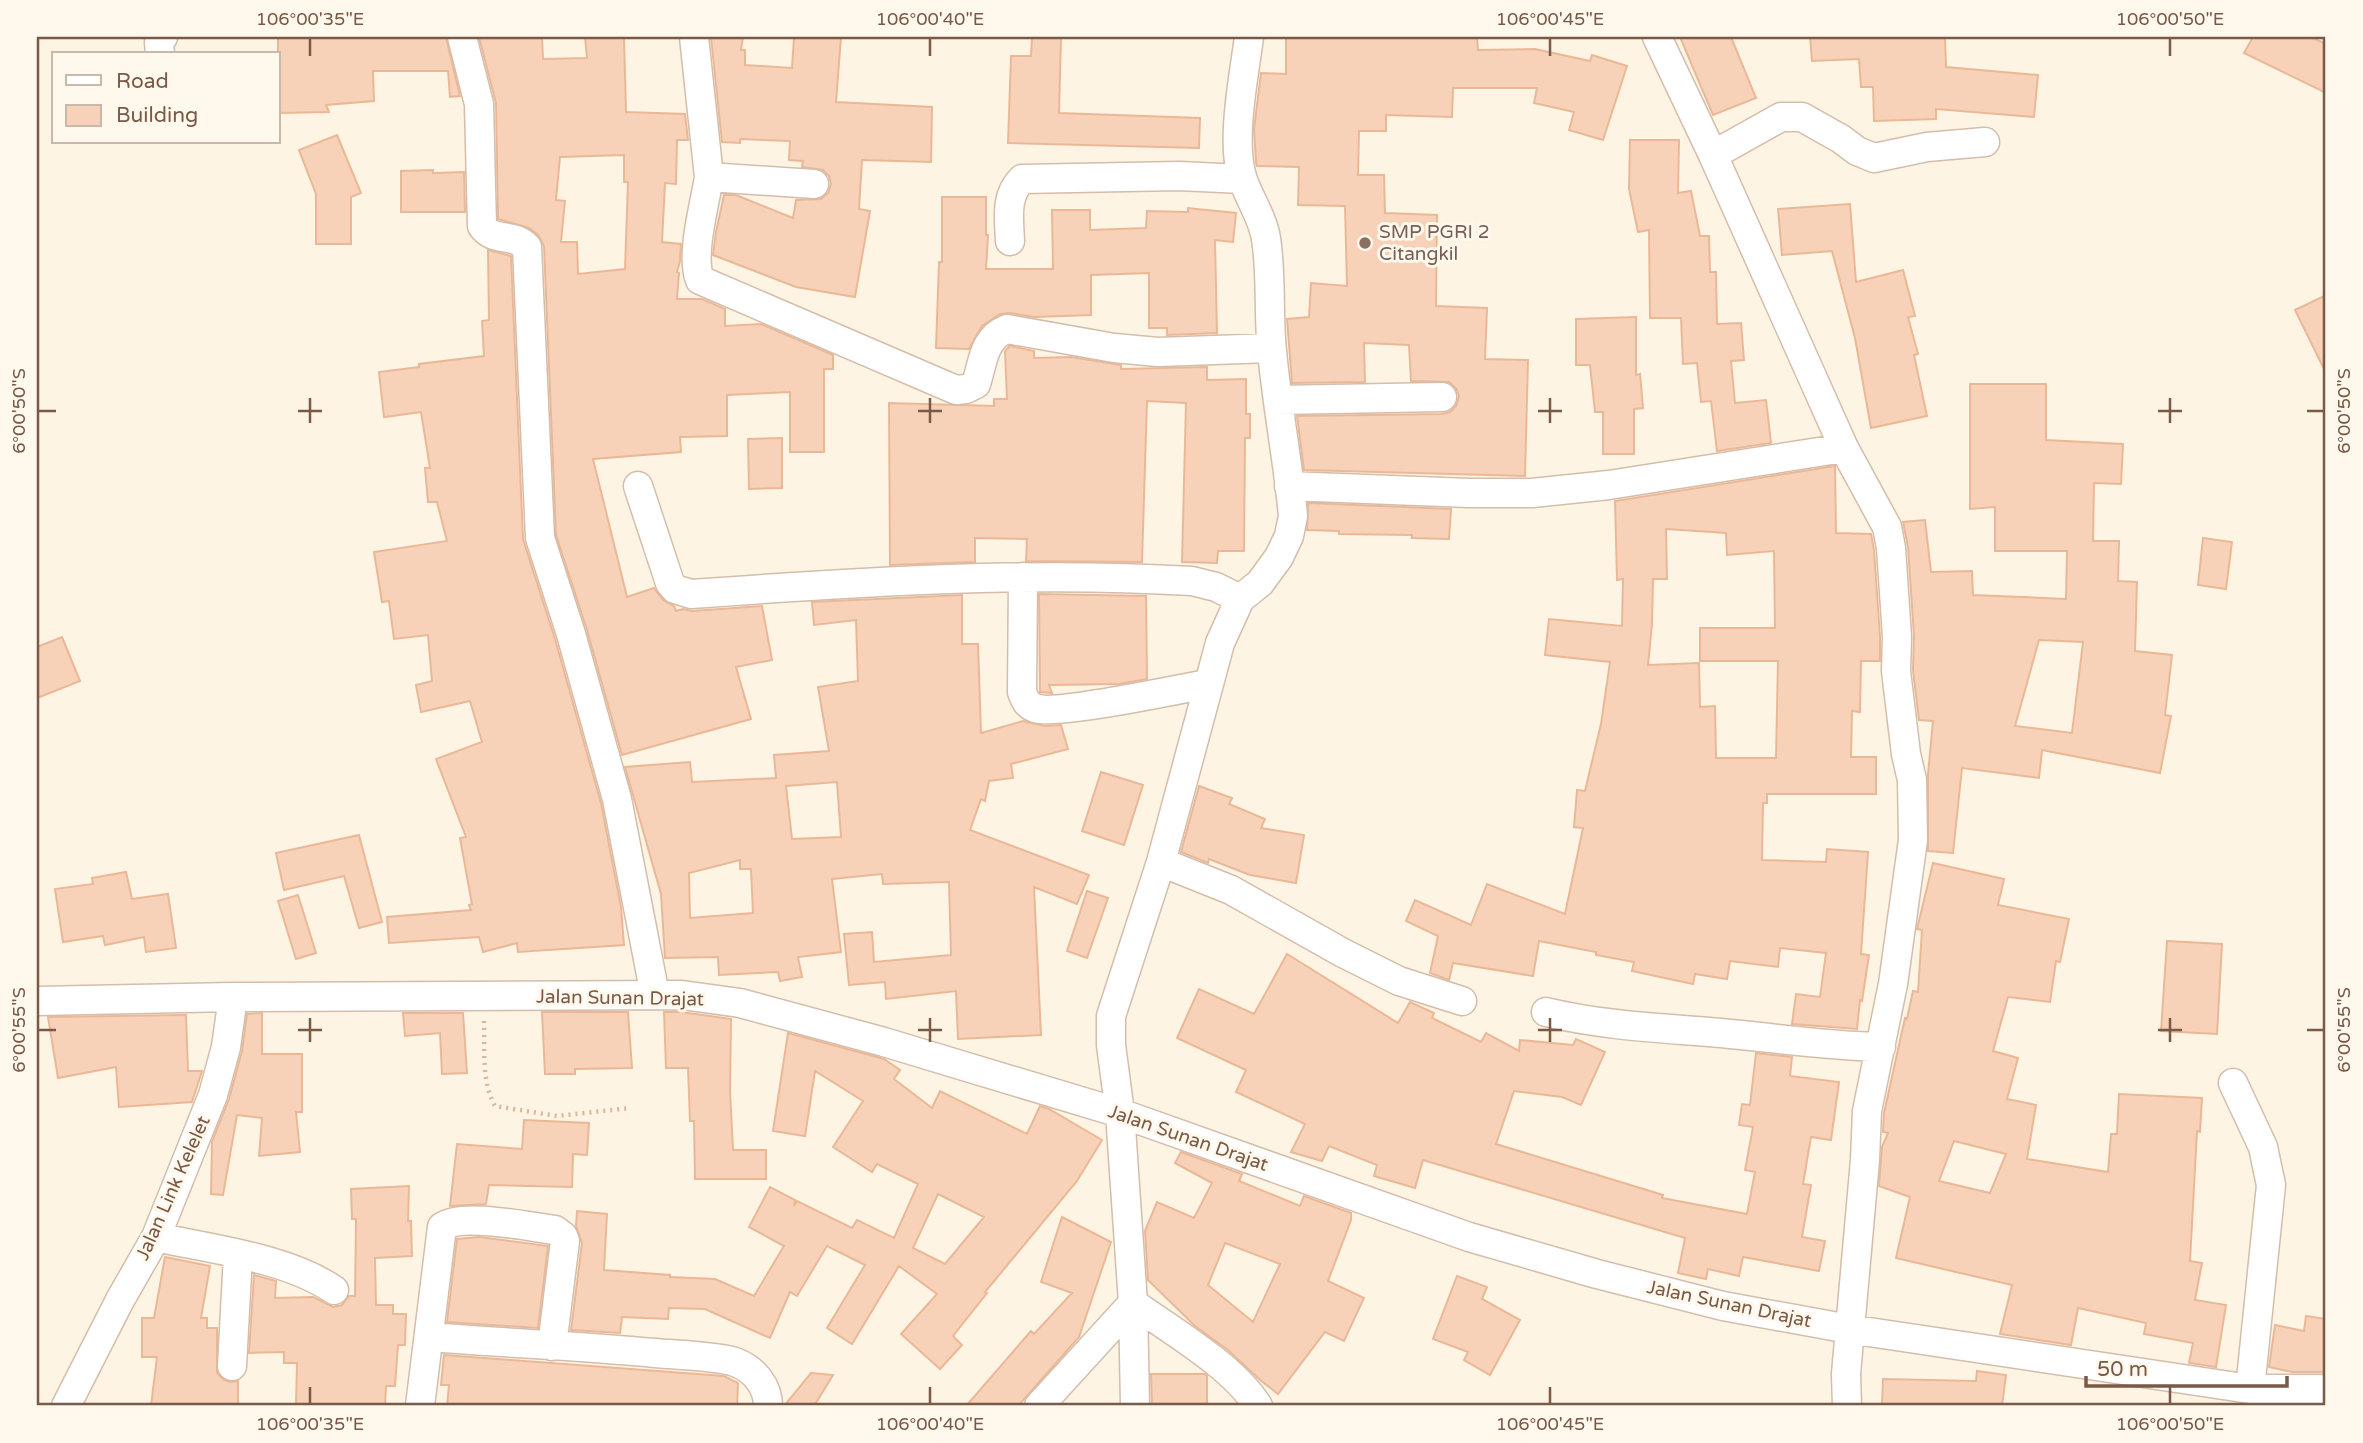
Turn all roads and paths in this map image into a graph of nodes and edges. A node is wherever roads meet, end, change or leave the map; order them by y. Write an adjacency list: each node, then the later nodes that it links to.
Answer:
1 (462, 37): 21 (street)
2 (694, 37): 7 (street)
3 (1249, 37): 8 (street)
4 (1657, 37): 6 (street)
5 (1984, 142): 6 (street)
6 (1713, 155): 14 (street)
7 (709, 177): 9 (street); 11 (street)
8 (1242, 179): 10 (street); 11 (street)
9 (814, 184)
10 (1010, 241)
11 (1271, 348): 13 (street)
12 (1442, 397): 13 (street)
13 (1278, 400): 16 (street)
14 (1844, 448): 16 (street); 27 (street)
15 (638, 486): 17 (street)
16 (1289, 486): 18 (street)
17 (1023, 577): 18 (street); 19 (street)
18 (1240, 599): 19 (street)
19 (1208, 684): 20 (street)
20 (1161, 862): 25 (street); 30 (street)
21 (655, 995): 22 (street, Jalan Sunan Drajat); 30 (street, Jalan Sunan Drajat)
22 (484, 996): 23 (street, Jalan Sunan Drajat); 29 (path)
23 (233, 997): 24 (street, Jalan Sunan Drajat); 31 (street, Jalan Link Kelelet)
24 (37, 1000)
25 (1462, 1001)
26 (1546, 1012): 27 (street)
27 (1881, 1047): 35 (street)
28 (2233, 1083): 39 (street)
29 (630, 1108)
30 (1120, 1113): 34 (street); 35 (street, Jalan Sunan Drajat)
31 (156, 1237): 32 (street); 41 (street, Jalan Link Kelelet)
32 (238, 1255): 33 (street); 38 (street)
33 (334, 1290)
34 (1133, 1303): 44 (street); 45 (street); 46 (street)
35 (1849, 1329): 39 (street, Jalan Sunan Drajat); 47 (street)
36 (430, 1337): 37 (street); 37 (street); 42 (street)
37 (552, 1346): 43 (street)
38 (232, 1366)
39 (2250, 1389): 40 (street, Jalan Sunan Drajat)
40 (2326, 1390)
41 (66, 1406)
42 (420, 1406)
43 (768, 1406)
44 (1040, 1406)
45 (1135, 1406)
46 (1258, 1406)
47 (1847, 1406)

